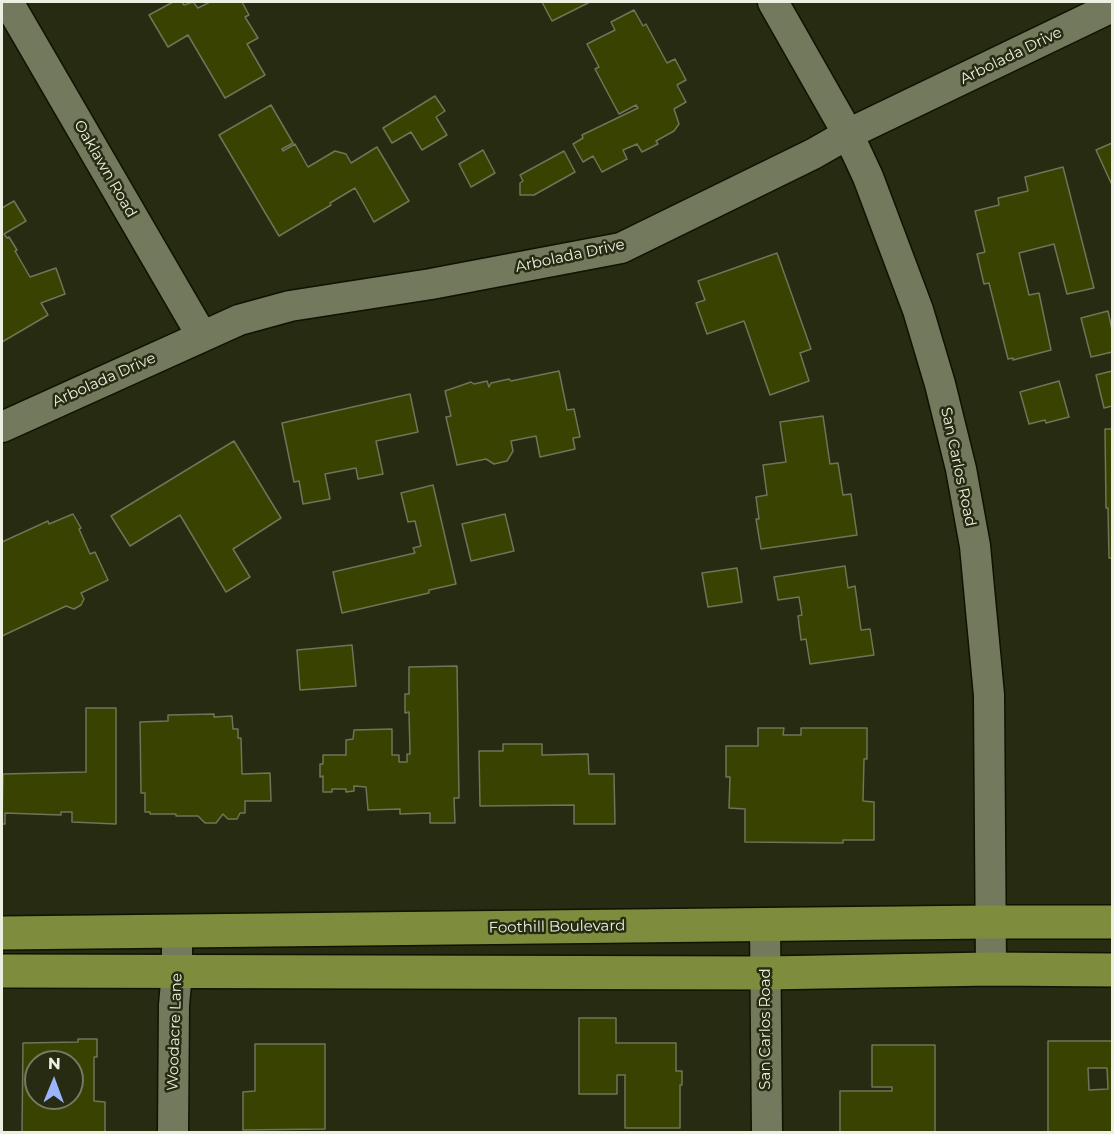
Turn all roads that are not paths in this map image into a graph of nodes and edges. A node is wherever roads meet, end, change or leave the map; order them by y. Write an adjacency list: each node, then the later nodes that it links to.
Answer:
1 (8, 2): 5 (street, Oaklawn Road)
2 (773, 2): 4 (street, San Carlos Road)
3 (1113, 7): 4 (street, Arbolada Drive)
4 (848, 134): 5 (street, Arbolada Drive); 7 (street, San Carlos Road)
5 (202, 336): 6 (street, Arbolada Drive)
6 (2, 427)
7 (989, 922): 8 (main road, Foothill Boulevard); 9 (main road, Foothill Boulevard); 12 (street, San Carlos Road)
8 (1113, 922)
9 (765, 926): 10 (main road, Foothill Boulevard); 16 (street, San Carlos Road)
10 (177, 931): 11 (main road, Foothill Boulevard); 15 (street, Woodacre Lane)
11 (2, 933)
12 (991, 969): 13 (main road); 16 (main road)
13 (1113, 970)
14 (2, 971): 15 (main road)
15 (177, 972): 16 (main road); 17 (street, Woodacre Lane)
16 (766, 973): 18 (street, San Carlos Road)
17 (173, 1132)
18 (767, 1132)

